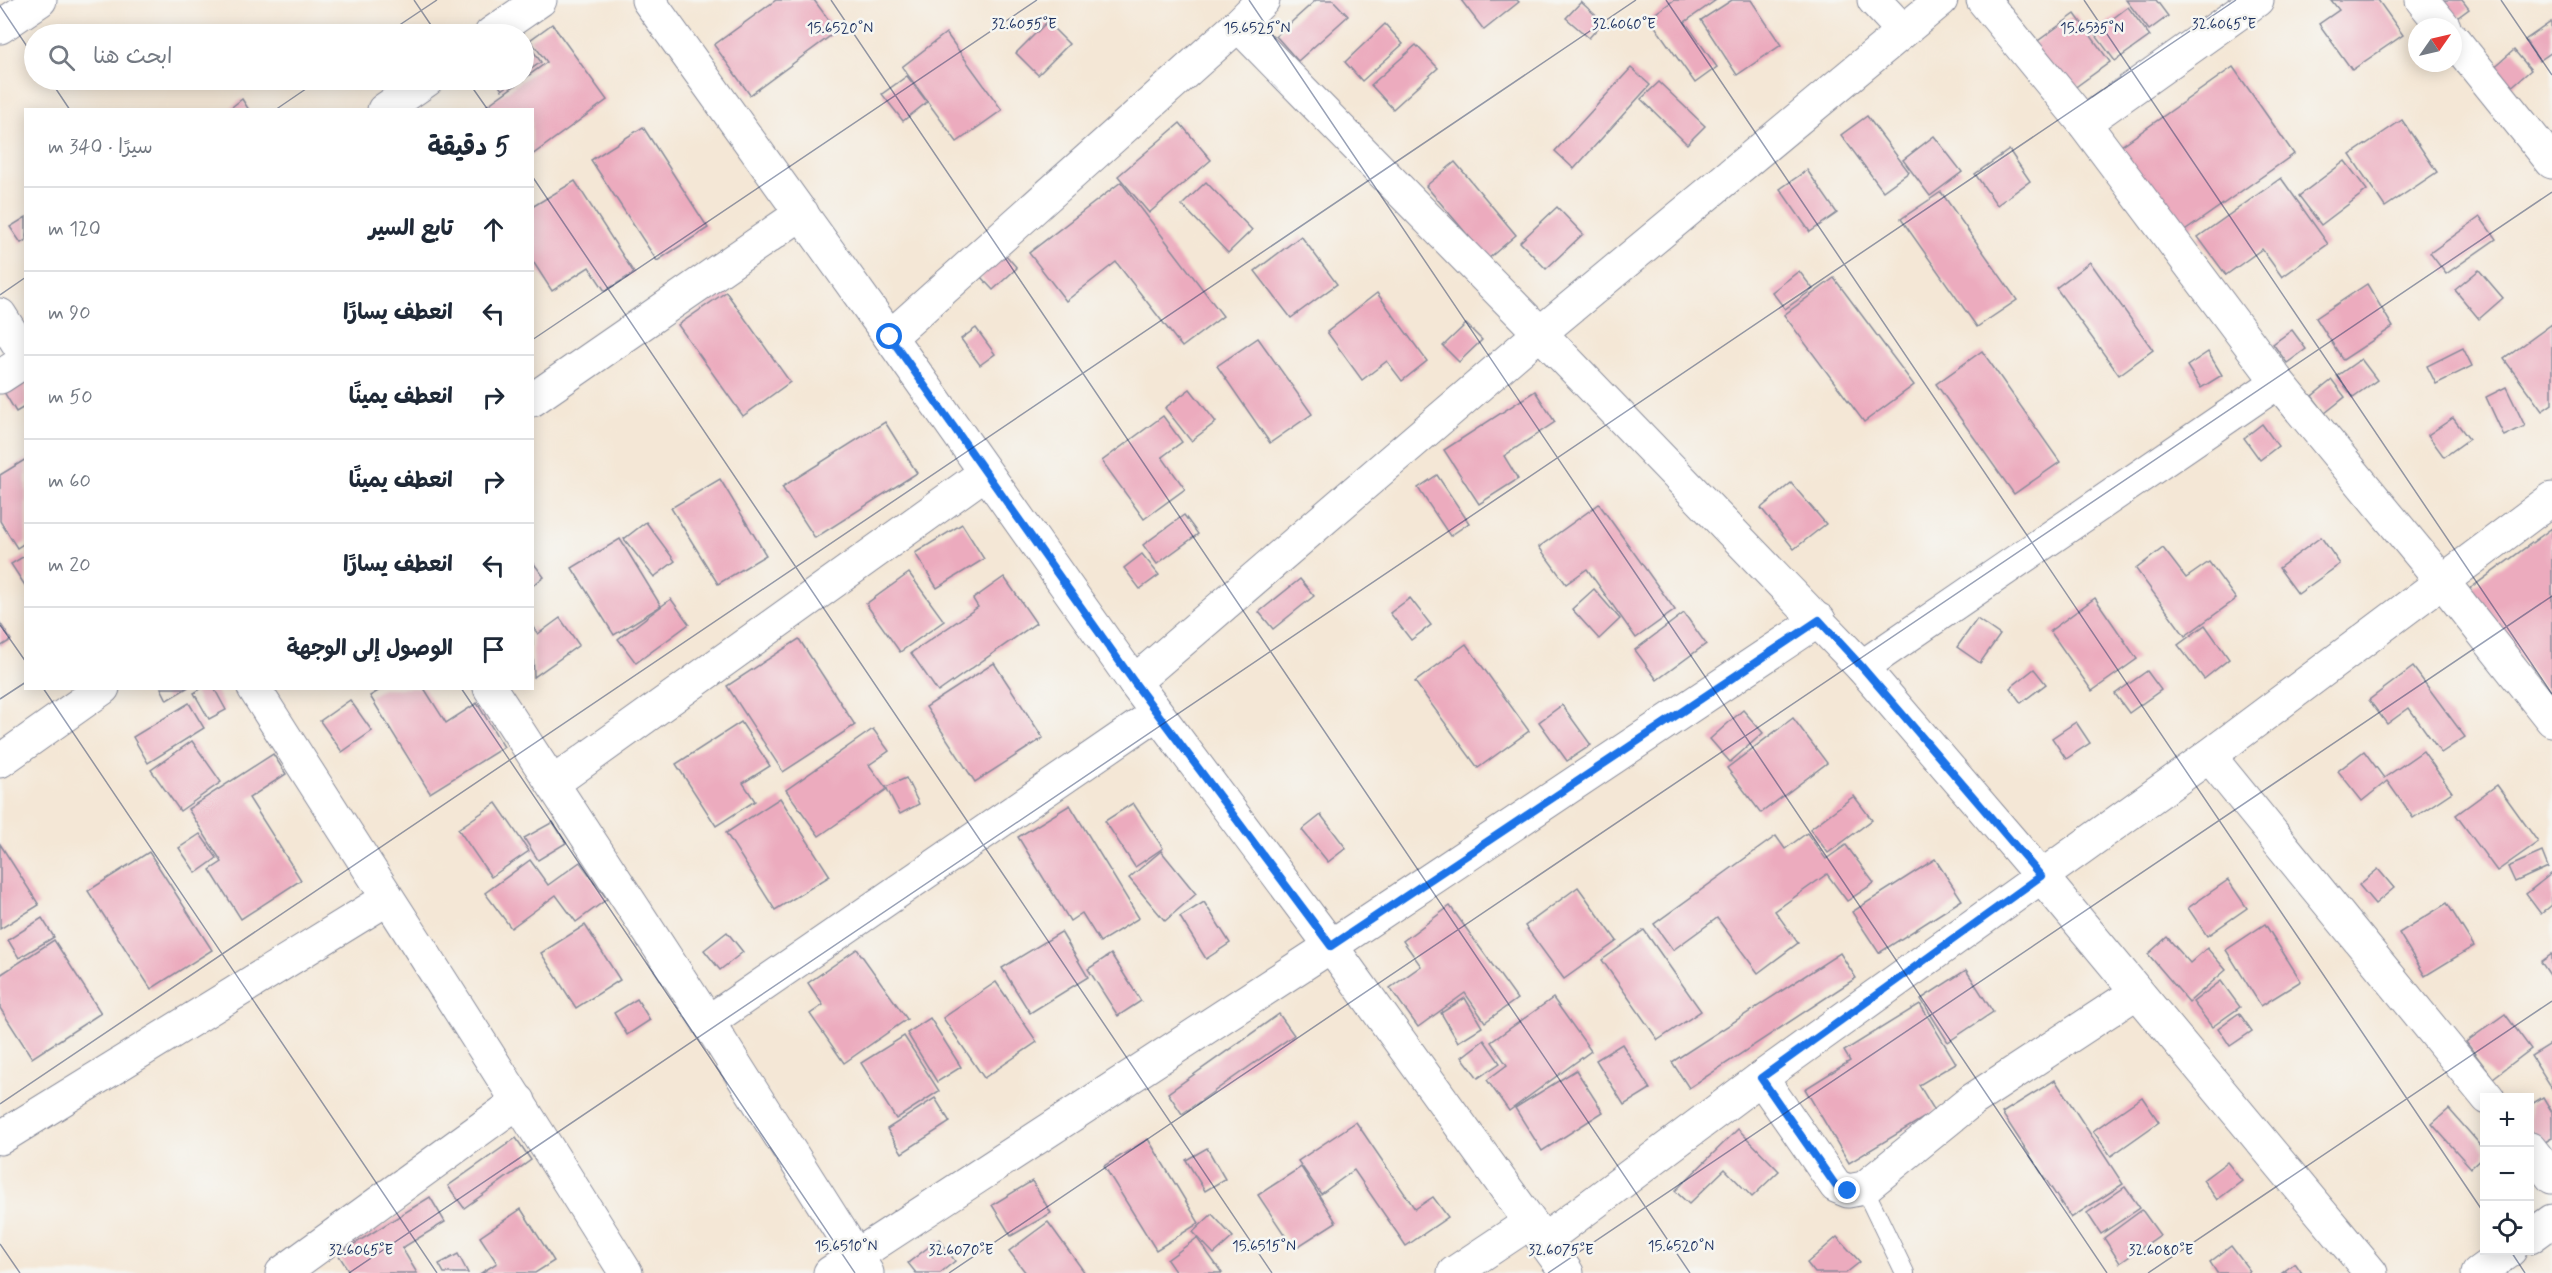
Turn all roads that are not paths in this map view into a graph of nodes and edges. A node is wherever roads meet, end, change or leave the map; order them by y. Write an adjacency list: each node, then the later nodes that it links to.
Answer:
1 (40, 0): 13 (street)
2 (540, 0): 11 (street)
3 (648, 0): 20 (street)
4 (1263, 0): 12 (street)
5 (1874, 0): 14 (street)
6 (1941, 0): 14 (street)
7 (1983, 0): 18 (street)
8 (2257, 0): 18 (street)
9 (2422, 0): 10 (street)
10 (2437, 18)
11 (505, 24)
12 (1238, 25): 22 (street); 23 (street)
13 (0, 27)
14 (1902, 31): 22 (street)
15 (2462, 50): 19 (street)
16 (413, 90): 17 (street)
17 (387, 108)
18 (2084, 123): 27 (street)
19 (2552, 162)
20 (802, 213): 23 (street); 28 (street)
21 (0, 315): 24 (street)
22 (1540, 333): 32 (street); 34 (street)
23 (890, 337): 29 (street)
24 (24, 355)
25 (24, 359): 26 (street)
26 (0, 377)
27 (2278, 382): 31 (street); 33 (street)
28 (534, 399)
29 (985, 473): 34 (street); 42 (street)
30 (2552, 499): 31 (street)
31 (2442, 581): 39 (street); 40 (street)
32 (1819, 620): 33 (street); 45 (street)
33 (1862, 667): 43 (street)
34 (1134, 682): 38 (street)
35 (100, 690): 41 (street)
36 (255, 690): 44 (street)
37 (491, 690): 42 (street)
38 (1156, 714): 45 (street); 47 (street)
39 (2552, 720)
40 (2210, 756): 43 (street); 49 (street)
41 (0, 761)
42 (553, 783): 47 (street)
43 (2041, 876): 46 (street); 48 (street)
44 (387, 899): 50 (street); 51 (street)
45 (1331, 946): 56 (street); 59 (street)
46 (2137, 992): 54 (street); 60 (street)
47 (708, 1022): 59 (street)
48 (1761, 1078): 54 (street); 56 (street)
49 (2484, 1093)
50 (519, 1101): 61 (street); 62 (street)
51 (0, 1138)
52 (2534, 1155): 53 (street)
53 (2552, 1177)
54 (1864, 1188): 65 (lane)
55 (2552, 1221): 57 (street)
56 (1536, 1232): 63 (street); 64 (street)
57 (2534, 1234)
58 (2504, 1255): 66 (street)
59 (851, 1267)
60 (2361, 1270)
61 (282, 1273)
62 (626, 1273)
63 (1454, 1273)
64 (1567, 1273)
65 (1905, 1273)
66 (2478, 1273)

